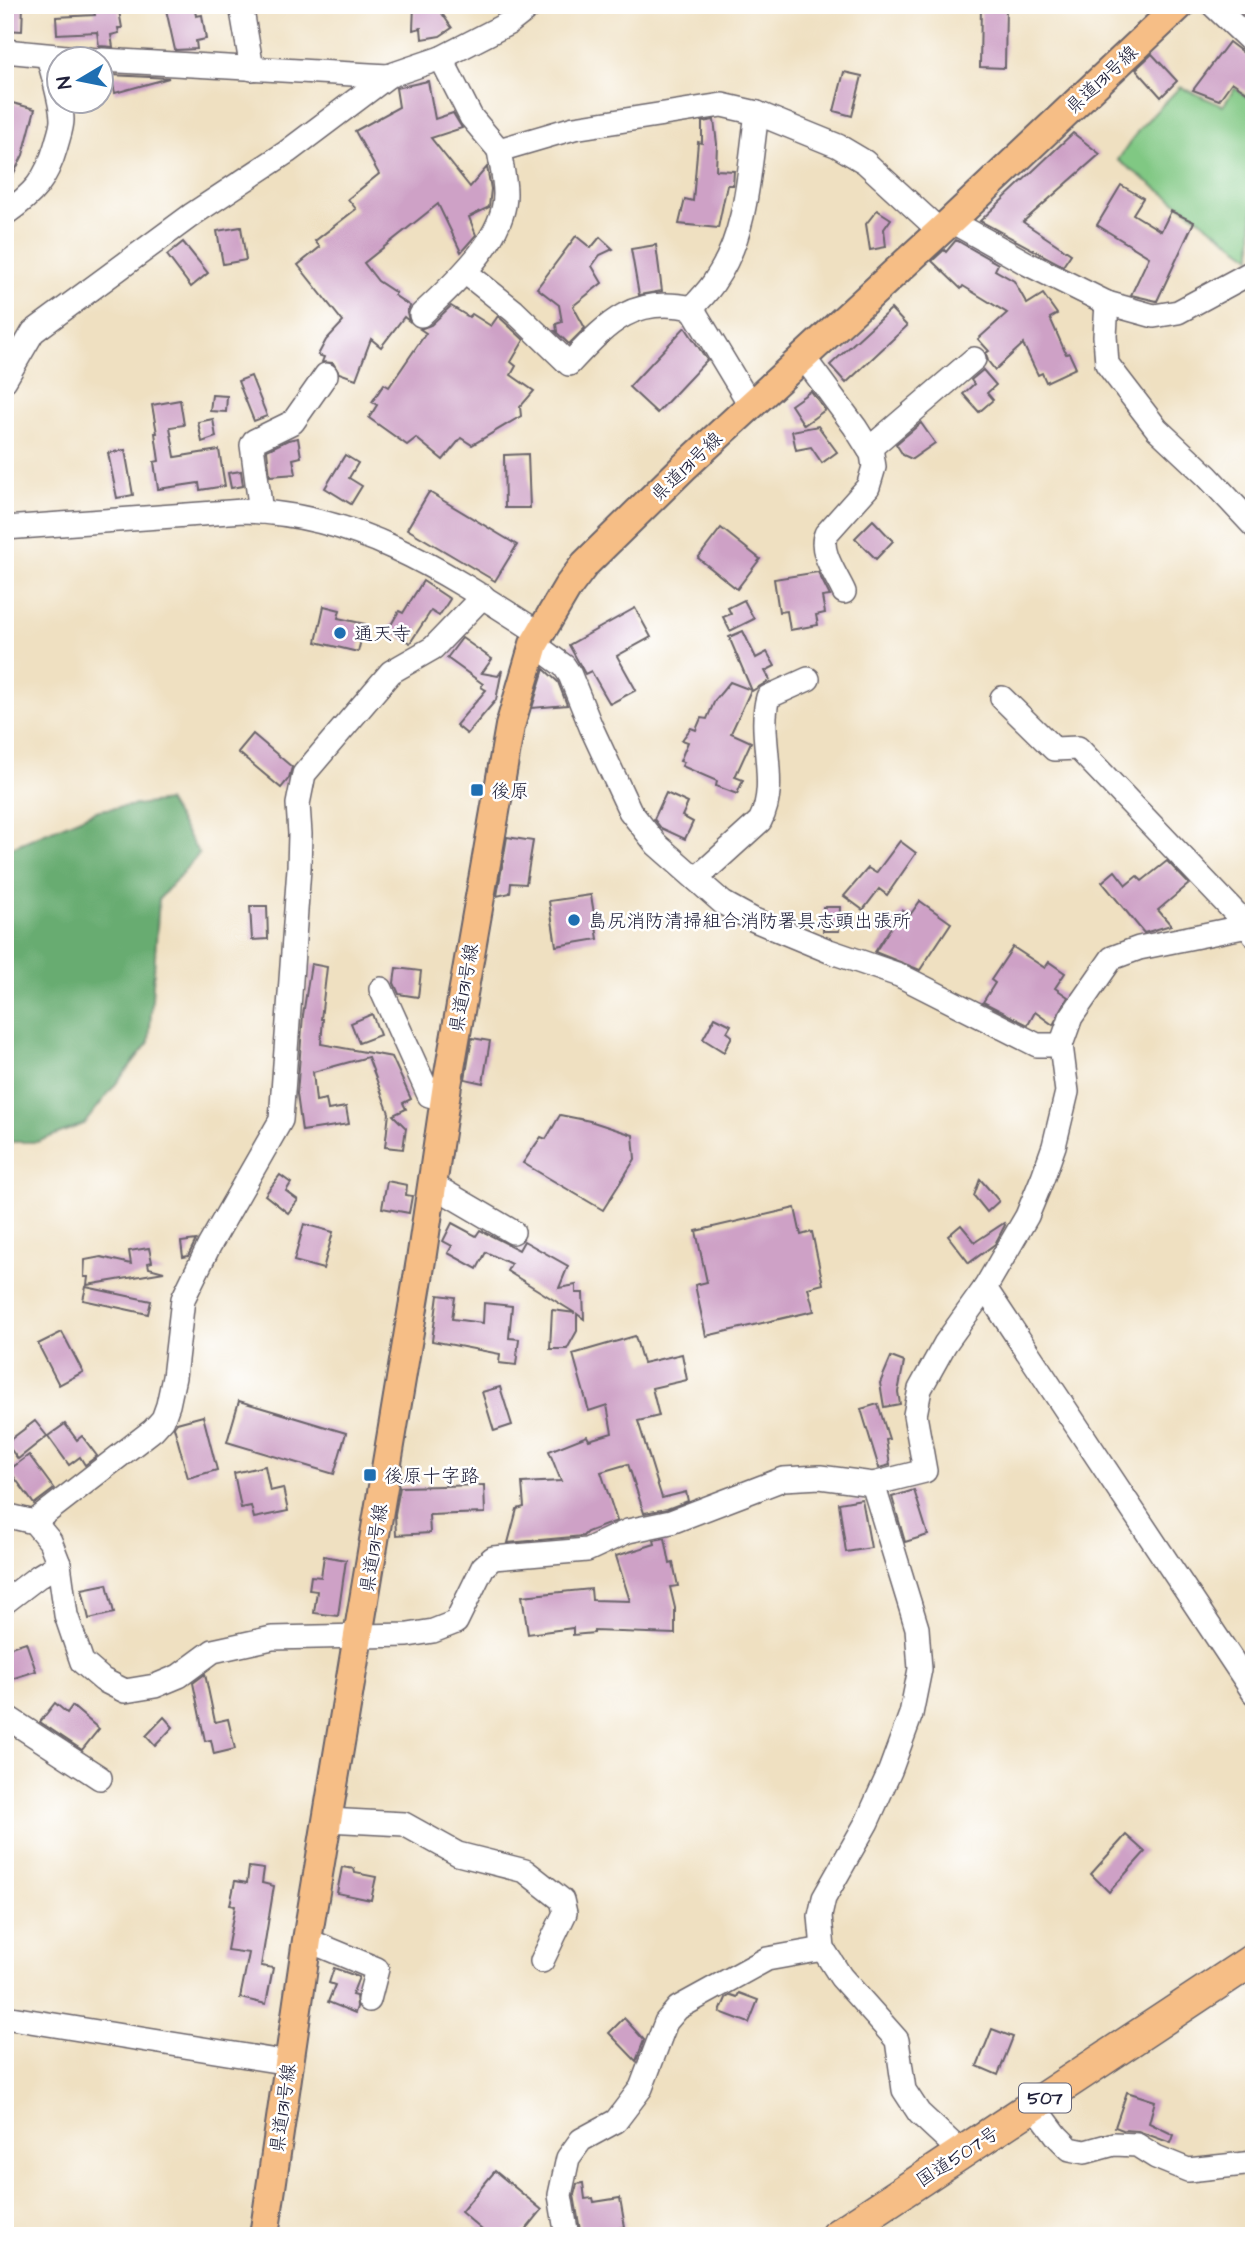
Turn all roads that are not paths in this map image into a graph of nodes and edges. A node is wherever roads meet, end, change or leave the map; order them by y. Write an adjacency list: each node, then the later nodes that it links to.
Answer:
1 (241, 5): 10 (street)
2 (532, 5): 8 (street)
3 (1180, 5): 16 (main road, 県道131号線)
4 (1213, 5): 5 (street)
5 (1254, 44)
6 (5, 51): 7 (street)
7 (46, 56)
8 (441, 58): 11 (street); 14 (street)
9 (116, 61): 10 (street)
10 (251, 69): 11 (street)
11 (388, 76): 25 (street)
12 (757, 113): 14 (street); 16 (street); 20 (street)
13 (61, 116): 15 (street)
14 (499, 150): 18 (street)
15 (5, 214)
16 (945, 226): 19 (street); 22 (main road, 県道131号線)
17 (1254, 271): 19 (street)
18 (466, 272): 20 (street); 21 (street)
19 (1107, 303): 29 (street)
20 (692, 308): 26 (street)
21 (421, 315)
22 (804, 358): 26 (main road, 県道131号線); 27 (street)
23 (974, 359): 27 (street)
24 (326, 375): 28 (street)
25 (5, 380)
26 (751, 405): 33 (main road, 県道131号線)
27 (869, 449): 31 (street)
28 (261, 512): 30 (street); 32 (street)
29 (1254, 526)
30 (5, 528)
31 (844, 592)
32 (483, 596): 33 (street); 45 (street)
33 (537, 638): 36 (street); 40 (main road, 県道131号線)
34 (808, 679): 36 (street)
35 (1002, 698): 37 (street)
36 (696, 879): 39 (street)
37 (1252, 926): 39 (street)
38 (382, 989): 40 (street)
39 (1062, 1045): 43 (street)
40 (444, 1099): 41 (main road, 県道131号線)
41 (431, 1184): 42 (street); 48 (main road, 県道131号線)
42 (513, 1231)
43 (985, 1288): 44 (street); 49 (street)
44 (873, 1484): 48 (street); 54 (street)
45 (15, 1513): 46 (street)
46 (59, 1564): 47 (street); 48 (street)
47 (5, 1602)
48 (358, 1636): 52 (main road, 県道131号線)
49 (1254, 1693)
50 (5, 1716): 51 (street)
51 (100, 1778)
52 (327, 1820): 53 (main road, 県道131号線); 56 (street)
53 (307, 1940): 57 (street); 59 (main road, 県道131号線)
54 (823, 1949): 61 (street); 64 (street)
55 (1254, 1959): 60 (highway, 国道507号 / 507)
56 (542, 1961)
57 (369, 2000)
58 (5, 2017): 59 (street)
59 (289, 2063): 63 (main road, 県道131号線)
60 (1034, 2105): 61 (highway, 国道507号 / 507); 62 (street)
61 (962, 2152): 65 (highway, 国道507号 / 507)
62 (1254, 2163)
63 (264, 2236)
64 (567, 2236)
65 (836, 2236)

